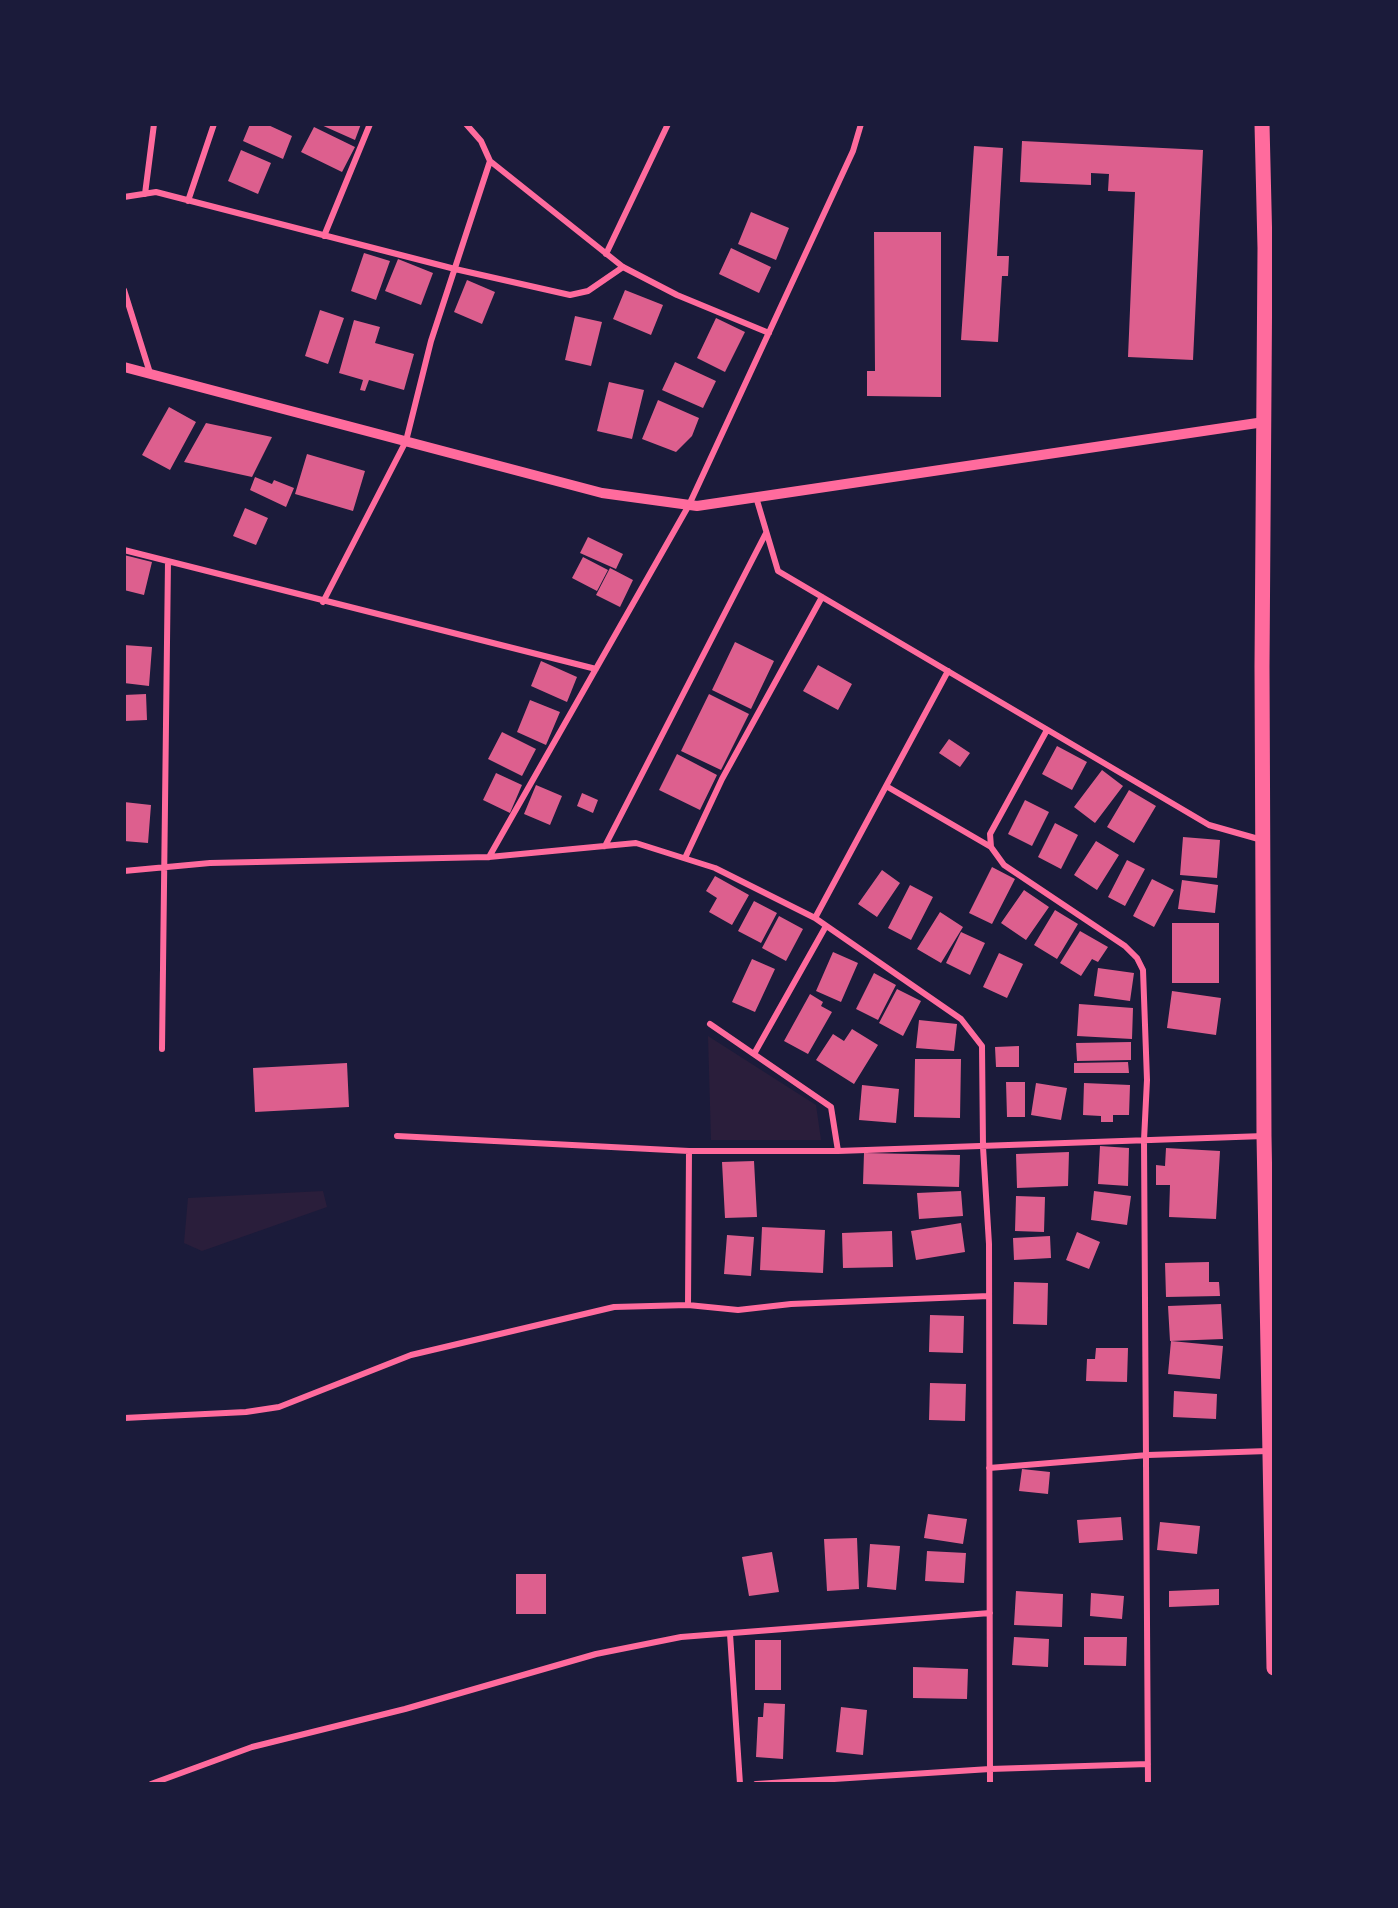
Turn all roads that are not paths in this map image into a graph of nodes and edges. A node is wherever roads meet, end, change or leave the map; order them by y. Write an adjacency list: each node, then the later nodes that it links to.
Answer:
1 (154, 124): 9 (street)
2 (214, 124): 11 (street)
3 (370, 124): 12 (street)
4 (466, 124): 8 (street)
5 (668, 124): 13 (street)
6 (861, 124): 17 (street)
7 (1262, 124): 20 (main road)
8 (490, 161): 13 (street); 15 (street)
9 (144, 194): 10 (street); 11 (street)
10 (124, 197)
11 (188, 201): 12 (street)
12 (324, 236): 15 (street)
13 (606, 254): 14 (street)
14 (623, 267): 15 (street); 17 (street)
15 (455, 269): 22 (street)
16 (124, 290): 19 (street)
17 (769, 333): 25 (street)
18 (124, 367): 19 (street)
19 (150, 373): 22 (street)
20 (1269, 402): 21 (main road)
21 (1264, 422): 23 (main road); 24 (street)
22 (406, 441): 25 (street); 30 (street)
23 (1268, 444): 35 (main road)
24 (756, 497): 25 (street); 26 (street)
25 (689, 505): 31 (street)
26 (766, 533): 29 (street); 36 (street)
27 (124, 550): 28 (street)
28 (168, 561): 30 (street); 40 (street)
29 (822, 597): 32 (street); 39 (street)
30 (323, 602): 31 (street)
31 (596, 669): 38 (street)
32 (948, 671): 33 (street); 34 (street)
33 (1047, 730): 35 (street); 37 (street)
34 (886, 786): 37 (street); 42 (street)
35 (1263, 840): 48 (main road)
36 (605, 846): 38 (street); 39 (street)
37 (991, 847): 49 (street)
38 (489, 857): 40 (street)
39 (685, 858): 42 (street)
40 (163, 867): 41 (street); 45 (street)
41 (124, 871)
42 (815, 918): 43 (street)
43 (826, 926): 46 (street); 50 (street)
44 (710, 1024): 46 (street)
45 (162, 1049)
46 (754, 1054): 51 (street)
47 (397, 1136): 52 (street)
48 (1264, 1136): 49 (street); 56 (main road)
49 (1144, 1140): 50 (street); 57 (street)
50 (983, 1147): 51 (street); 53 (street)
51 (838, 1151): 52 (street)
52 (689, 1152): 54 (street)
53 (989, 1296): 54 (street); 58 (street)
54 (688, 1305): 55 (street)
55 (124, 1418)
56 (1272, 1451): 57 (street); 61 (main road)
57 (1148, 1455): 58 (street); 62 (street)
58 (989, 1468): 59 (street)
59 (990, 1613): 60 (street); 63 (street)
60 (730, 1634): 64 (street); 65 (street)
61 (1274, 1668)
62 (1148, 1764): 63 (street); 68 (street)
63 (990, 1769): 66 (street); 67 (street)
64 (151, 1784)
65 (740, 1784)
66 (756, 1784)
67 (990, 1784)
68 (1148, 1784)

